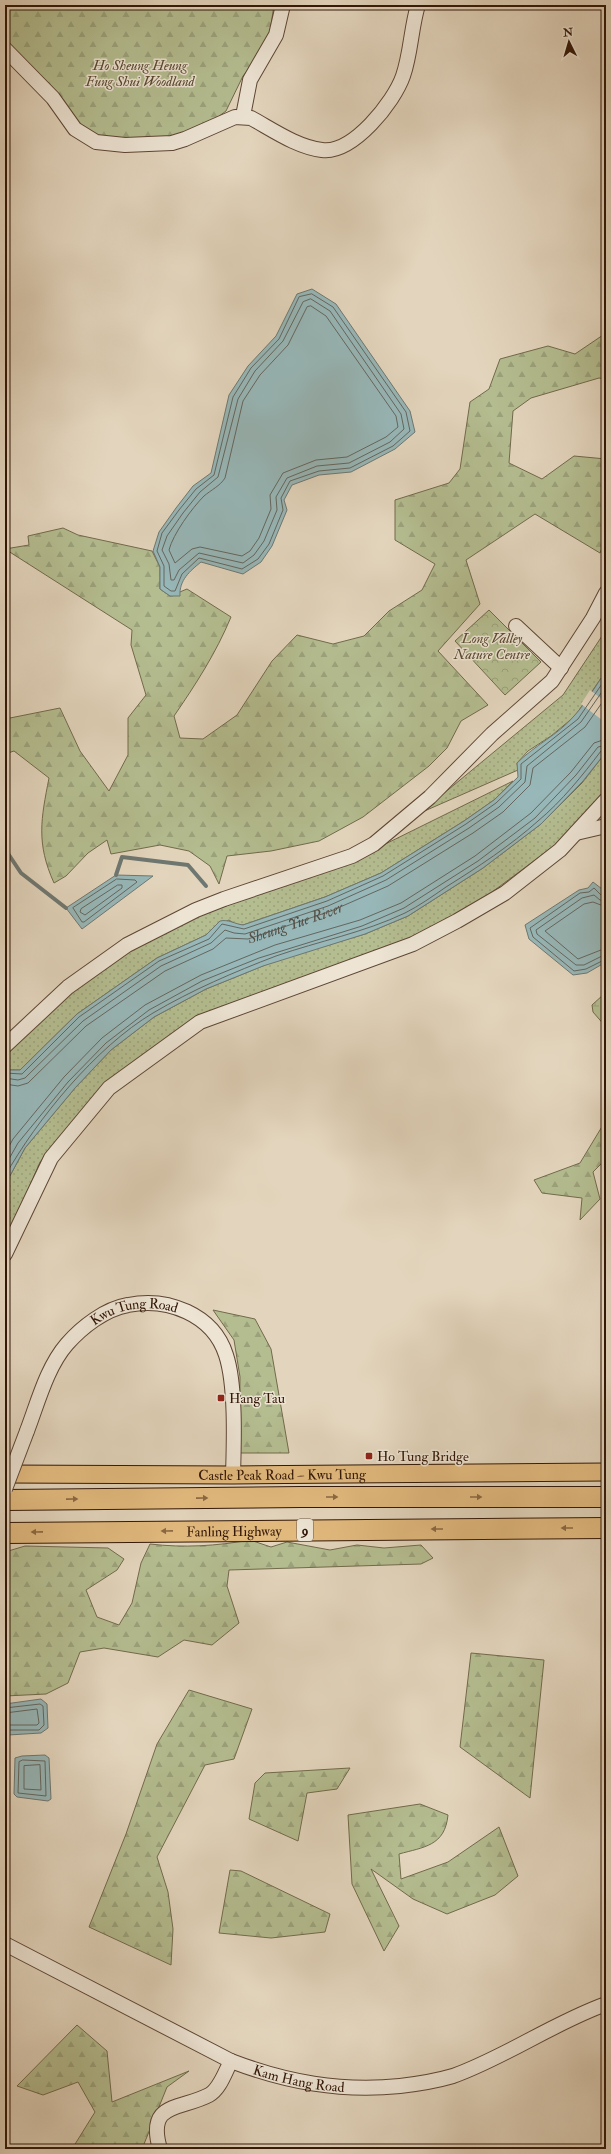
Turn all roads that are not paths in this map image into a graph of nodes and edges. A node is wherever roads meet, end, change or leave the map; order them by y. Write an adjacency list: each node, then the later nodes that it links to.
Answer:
1 (283, 5): 4 (street)
2 (418, 5): 4 (street)
3 (5, 48): 4 (street)
4 (243, 116)
5 (606, 594): 7 (street)
6 (516, 626): 7 (street)
7 (560, 668): 11 (street)
8 (606, 800): 10 (street)
9 (606, 826): 10 (street)
10 (576, 833): 12 (street)
11 (5, 1046)
12 (5, 1254)
13 (606, 1472): 15 (main road, Castle Peak Road – Kwu Tung)
14 (5, 1474): 15 (main road, Castle Peak Road – Kwu Tung)
15 (233, 1475): 16 (street, Kwu Tung Road, bridge)
16 (5, 1489)
17 (606, 1497): 18 (highway, one-way to 17)
18 (5, 1500)
19 (606, 1528): 20 (highway, Fanling Highway / 9, one-way to 20)
20 (5, 1533)
21 (5, 1944): 23 (street, Kam Hang Road)
22 (606, 2004): 23 (street, Kam Hang Road)
23 (231, 2061): 24 (street)
24 (160, 2149)

